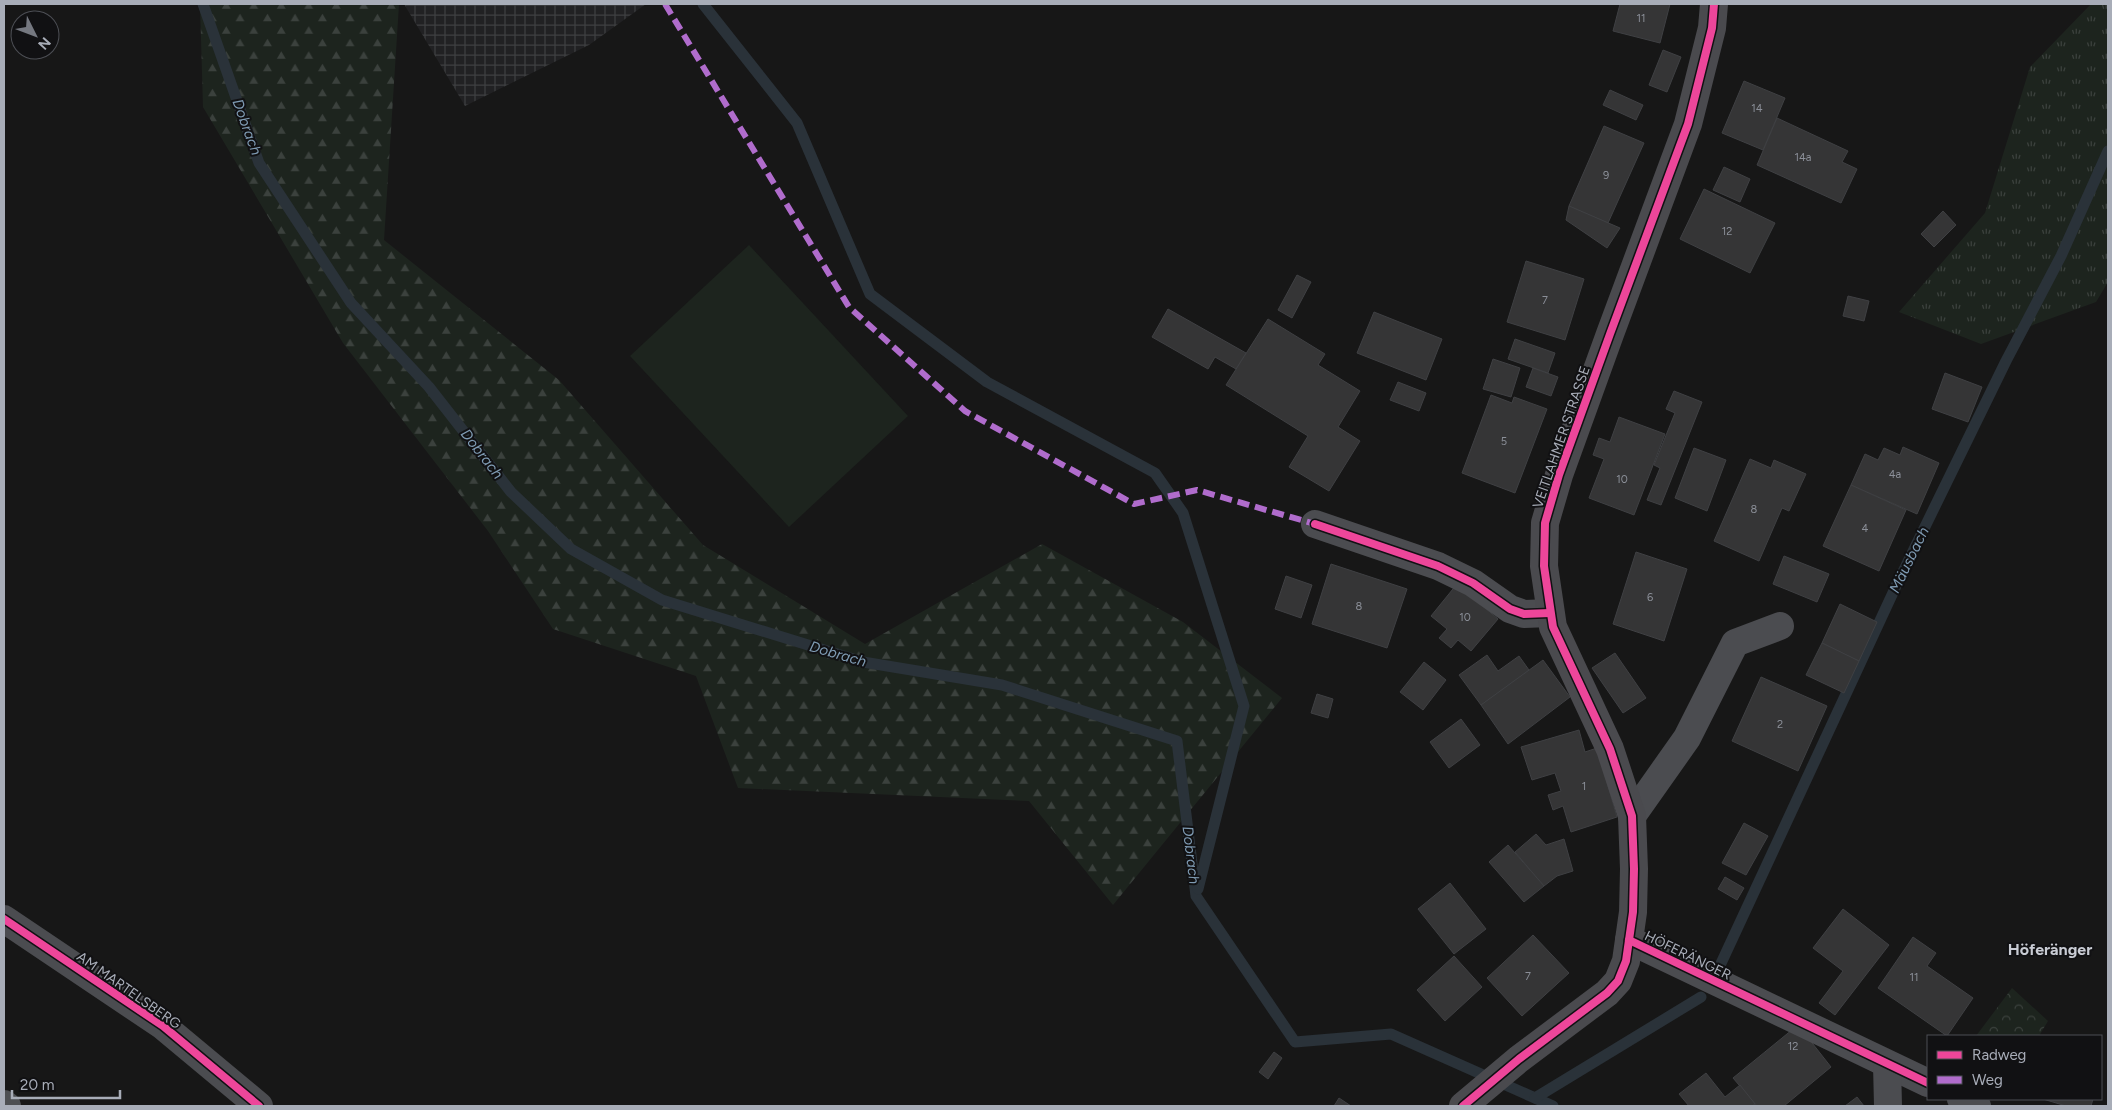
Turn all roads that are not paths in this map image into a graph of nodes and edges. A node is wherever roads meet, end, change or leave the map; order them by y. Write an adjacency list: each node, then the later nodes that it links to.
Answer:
1 (1714, 4): 3 (street, VEITLAHMER STRASSE)
2 (1315, 524): 3 (street)
3 (1550, 613): 5 (street, VEITLAHMER STRASSE)
4 (1780, 626): 5 (street)
5 (1632, 816): 7 (street, VEITLAHMER STRASSE)
6 (4, 919): 12 (street, AM MARTELSBERG)
7 (1629, 940): 8 (street, HÖFERÄNGER); 10 (street, HÖFERÄNGER)
8 (1888, 1064): 9 (street, HÖFERÄNGER); 13 (street)
9 (1927, 1083)
10 (1472, 1098)
11 (1963, 1100): 14 (street)
12 (259, 1106)
13 (1888, 1106)
14 (1977, 1106)

